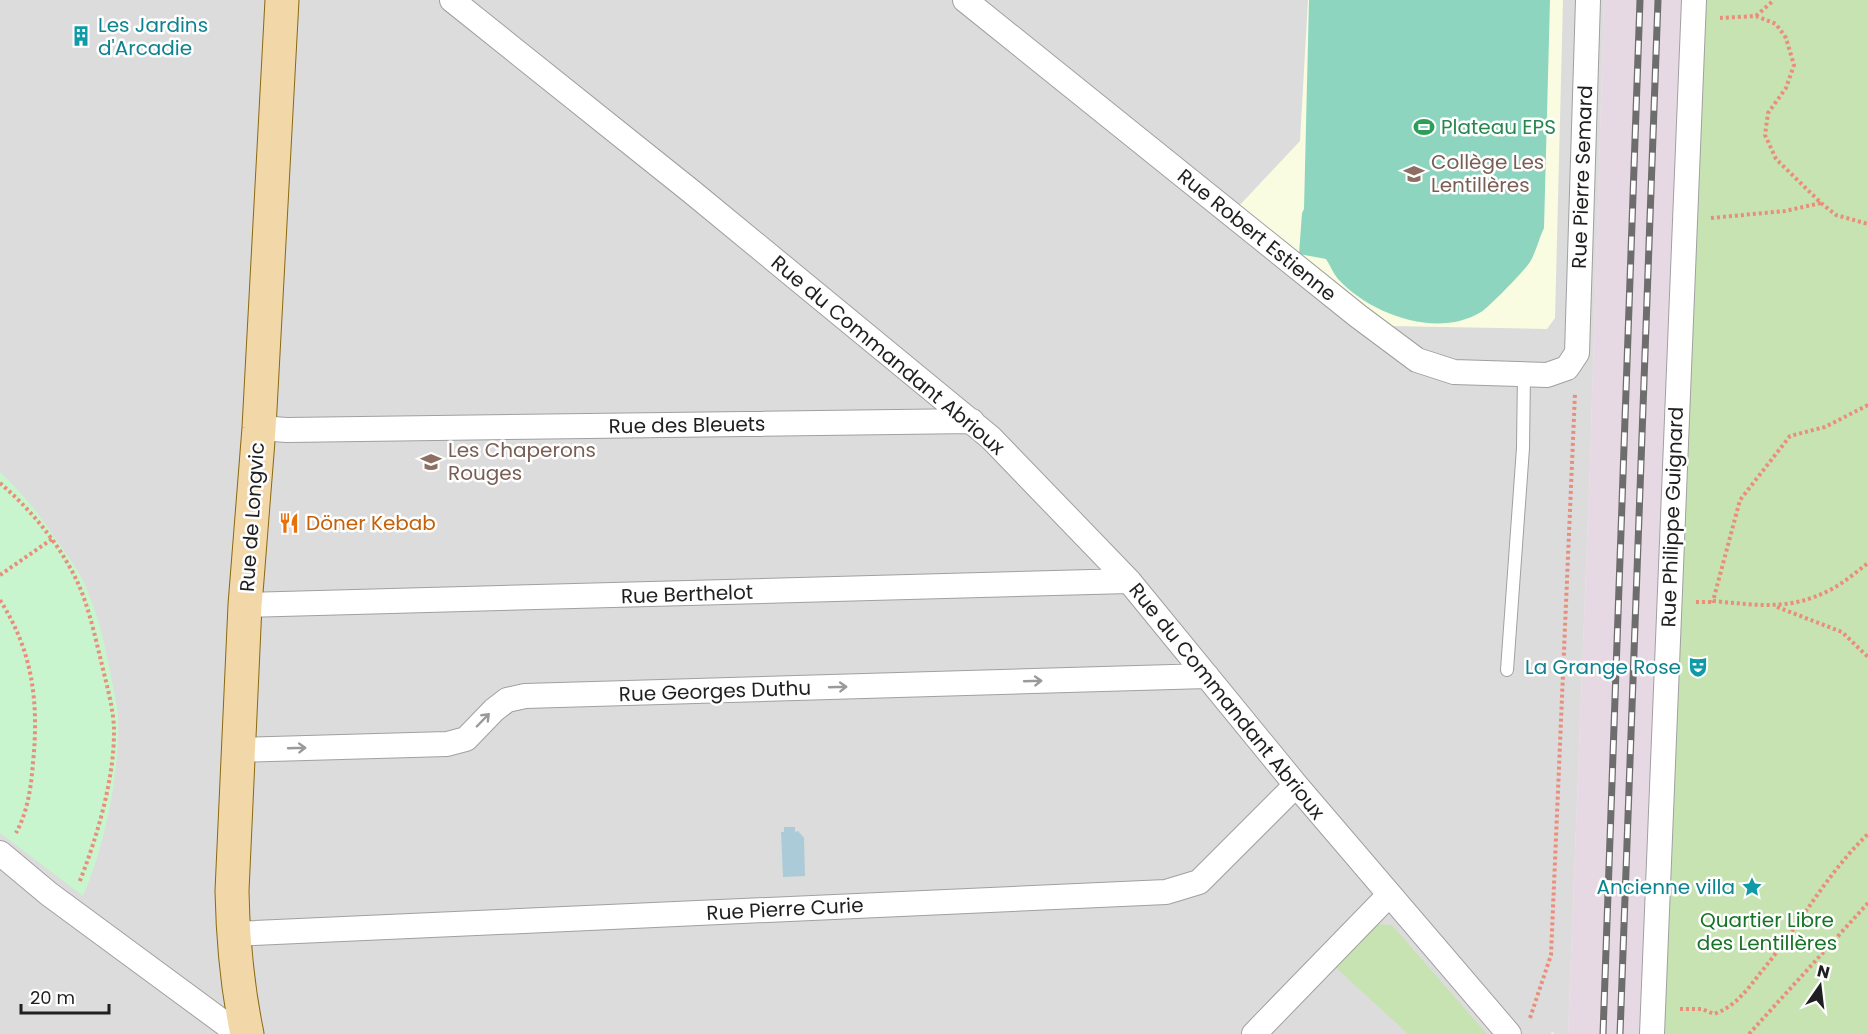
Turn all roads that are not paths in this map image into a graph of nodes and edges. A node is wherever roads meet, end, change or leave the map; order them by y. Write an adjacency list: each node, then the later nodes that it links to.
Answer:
1 (282, 0): 9 (main road, Rue de Longvic)
2 (452, 0): 8 (street, Rue du Commandant Abrioux)
3 (965, 0): 7 (street, Rue Robert Estienne)
4 (1588, 0): 6 (street, Rue Pierre Semard)
5 (1694, 0): 23 (street, Rue Philippe Guignard)
6 (1577, 354): 7 (street, Rue Robert Estienne)
7 (1524, 374): 12 (lane)
8 (972, 421): 9 (street, Rue des Bleuets); 10 (street, Rue du Commandant Abrioux)
9 (259, 428): 11 (main road, Rue de Longvic)
10 (1129, 581): 11 (street, Rue Berthelot); 13 (street, Rue du Commandant Abrioux)
11 (245, 605): 14 (main road, Rue de Longvic)
12 (1507, 670)
13 (1207, 676): 14 (street, Rue Georges Duthu, one-way to 13); 15 (street, Rue du Commandant Abrioux)
14 (239, 750): 18 (main road, Rue de Longvic)
15 (1296, 785): 17 (street, Rue du Commandant Abrioux); 18 (street, Rue Pierre Curie)
16 (6, 846): 20 (street)
17 (1389, 895): 19 (street, Rue du Commandant Abrioux); 22 (street)
18 (233, 934): 21 (main road, Rue de Longvic)
19 (1519, 1028)
20 (238, 1034)
21 (247, 1034)
22 (1254, 1034)
23 (1652, 1034)

